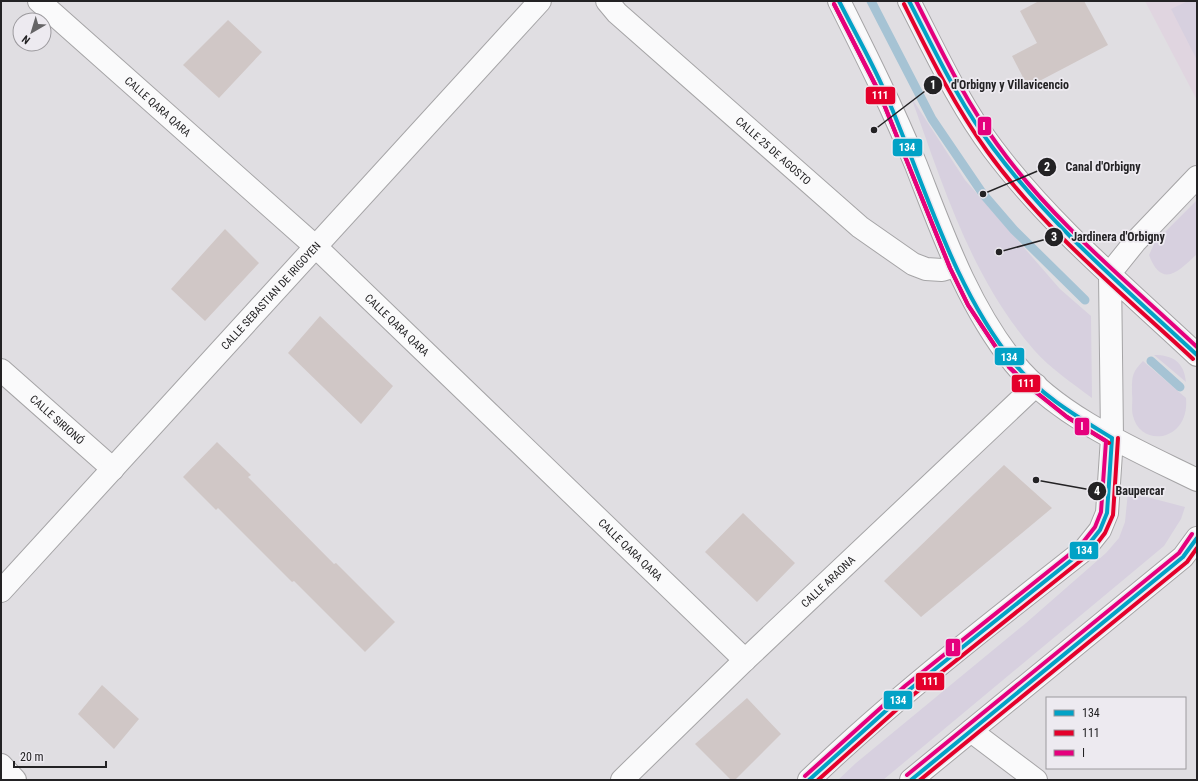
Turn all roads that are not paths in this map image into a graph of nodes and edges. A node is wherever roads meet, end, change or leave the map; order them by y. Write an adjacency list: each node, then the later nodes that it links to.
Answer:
1 (39, 1): 7 (street, CALLE QARA QARA)
2 (540, 1): 7 (street, CALLE SEBASTIAN DE IRIGOYEN)
3 (607, 1): 8 (street, CALLE 25 DE AGOSTO)
4 (839, 1): 8 (street)
5 (909, 1): 9 (street)
6 (1197, 177): 9 (street)
7 (316, 247): 14 (street, CALLE SEBASTIAN DE IRIGOYEN); 18 (street, CALLE QARA QARA)
8 (956, 266): 12 (street)
9 (1110, 273): 10 (street); 13 (street)
10 (1197, 355)
11 (1, 370): 14 (street, CALLE SIRIONÓ)
12 (1036, 385): 13 (street); 18 (street, CALLE ARAONA)
13 (1112, 438): 15 (street); 23 (street)
14 (113, 469): 17 (street, CALLE SEBASTIAN DE IRIGOYEN)
15 (1197, 480)
16 (1197, 538): 19 (street)
17 (1, 591)
18 (745, 660): 22 (street, CALLE ARAONA)
19 (971, 731): 24 (street); 25 (street)
20 (1, 765): 21 (street)
21 (15, 780)
22 (622, 780)
23 (809, 780)
24 (911, 780)
25 (1036, 780)

